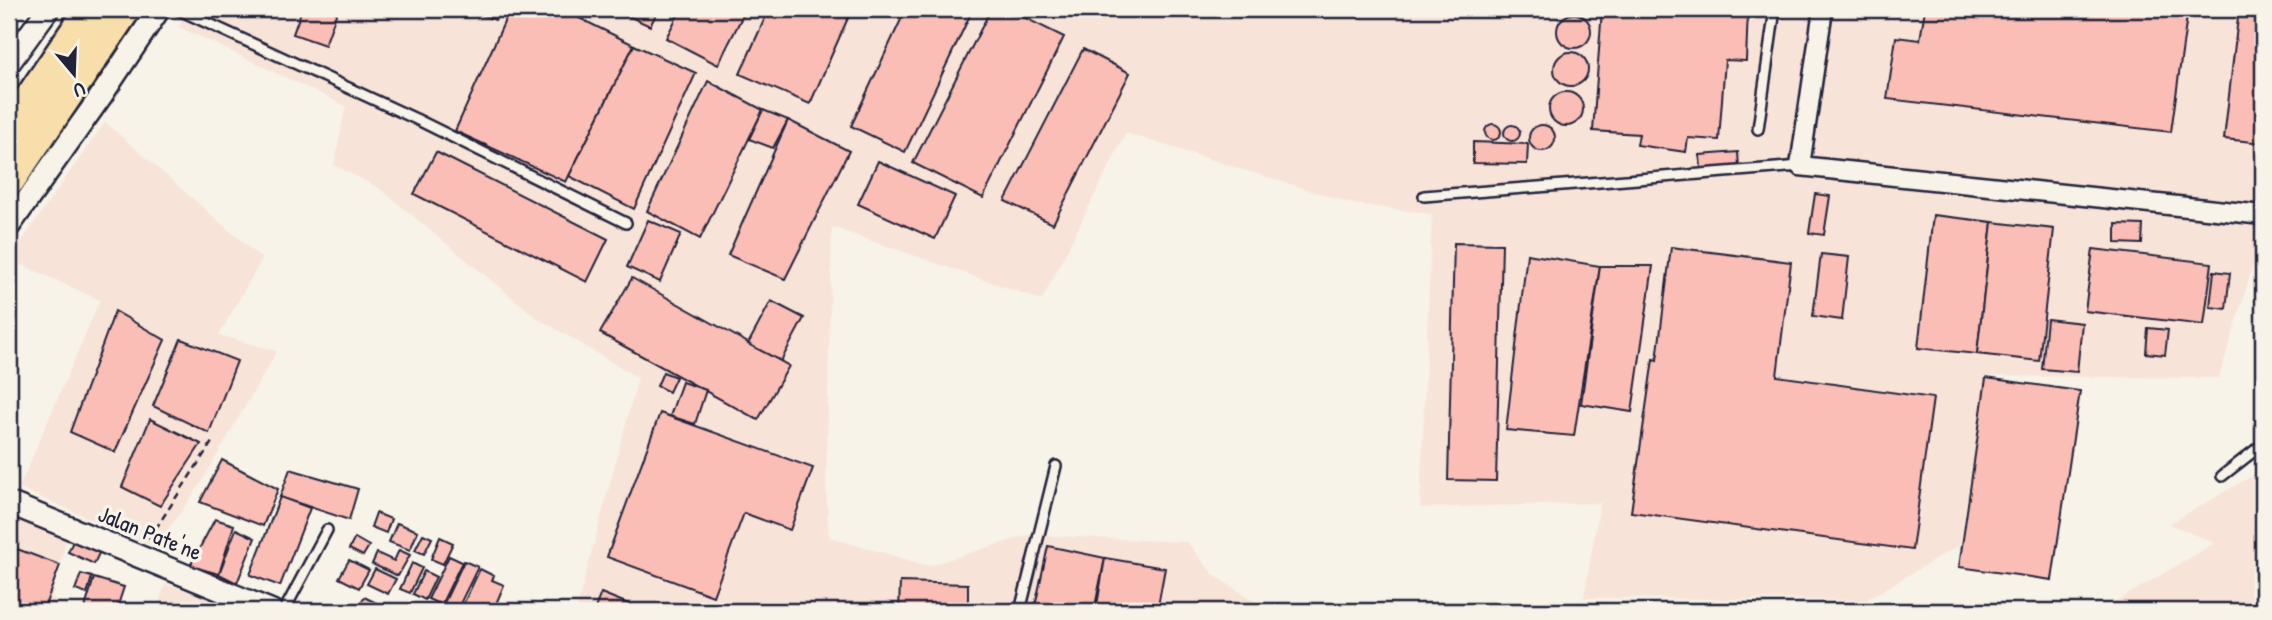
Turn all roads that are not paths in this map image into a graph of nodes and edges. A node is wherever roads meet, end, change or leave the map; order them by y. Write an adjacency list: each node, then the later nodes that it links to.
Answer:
1 (48, 9): 8 (street)
2 (92, 9): 10 (highway)
3 (124, 9): 12 (highway)
4 (159, 9): 16 (street)
5 (177, 9): 15 (lane)
6 (1775, 9): 9 (lane)
7 (1823, 9): 11 (street)
8 (9, 63)
9 (1758, 129)
10 (9, 131)
11 (1800, 166): 13 (lane); 14 (street)
12 (9, 179)
13 (1424, 197)
14 (2263, 215)
15 (626, 223)
16 (9, 226)
17 (2263, 444): 19 (lane)
18 (1056, 466): 24 (lane)
19 (2222, 476)
20 (9, 503): 22 (street, Jalan Pate'ne)
21 (327, 530): 23 (lane)
22 (272, 611)
23 (285, 611)
24 (1020, 611)

